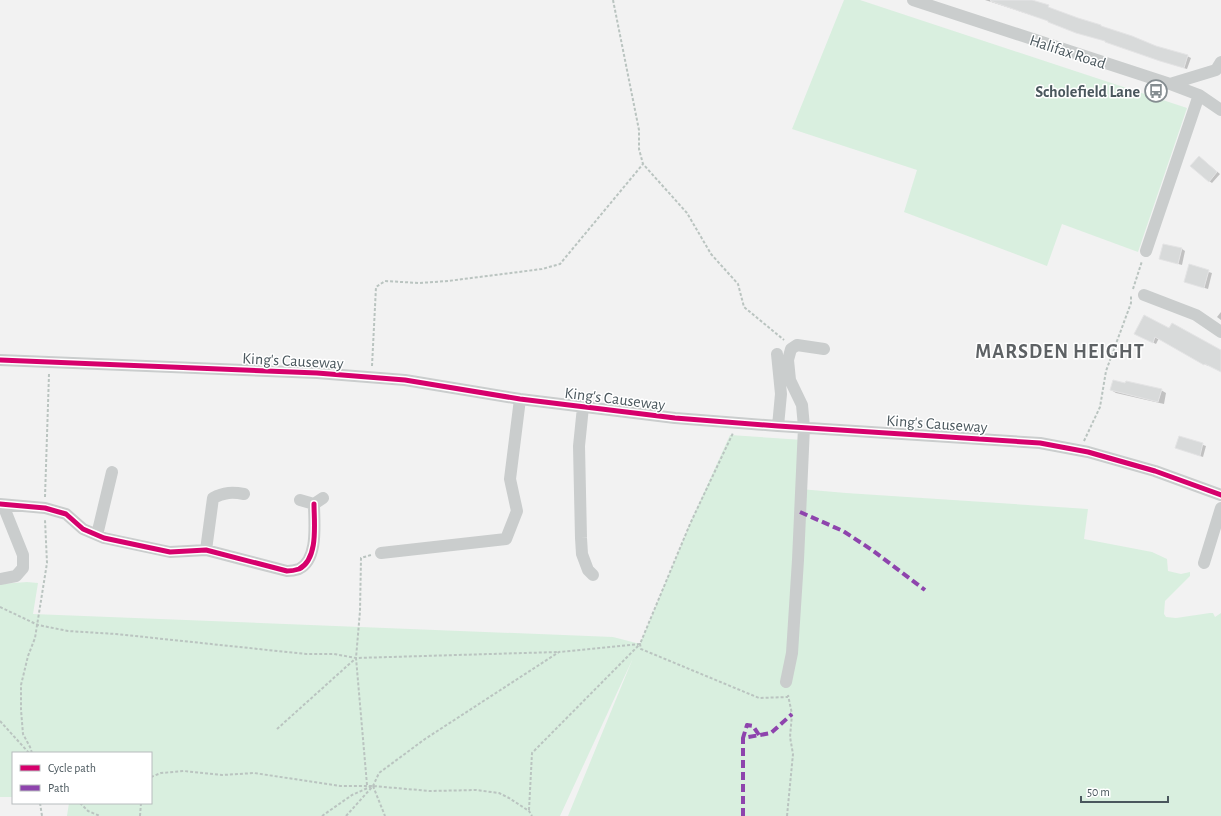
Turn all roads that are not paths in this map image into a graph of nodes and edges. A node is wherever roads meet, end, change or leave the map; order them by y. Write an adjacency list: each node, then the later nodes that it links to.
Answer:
1 (913, 0): 3 (street, Halifax Road)
2 (1221, 62): 3 (street)
3 (1170, 84): 4 (street, Halifax Road)
4 (1199, 95): 5 (street, Halifax Road); 6 (street)
5 (1221, 110)
6 (1146, 251)
7 (1144, 294): 8 (street)
8 (1221, 332)
9 (824, 348): 15 (street)
10 (777, 354): 14 (street)
11 (0, 360): 12 (street, King's Causeway)
12 (520, 398): 13 (street, King's Causeway); 24 (street)
13 (583, 407): 14 (street, King's Causeway); 26 (street)
14 (778, 426): 15 (street, King's Causeway)
15 (804, 427): 18 (street, King's Causeway); 28 (street)
16 (112, 472): 22 (street)
17 (244, 494): 23 (street)
18 (1221, 495)
19 (300, 500): 23 (street)
20 (2, 504): 22 (street); 27 (street)
21 (1221, 508): 25 (street)
22 (97, 535): 23 (street)
23 (206, 550)
24 (382, 552)
25 (1204, 564)
26 (593, 575)
27 (0, 579)
28 (786, 682)

